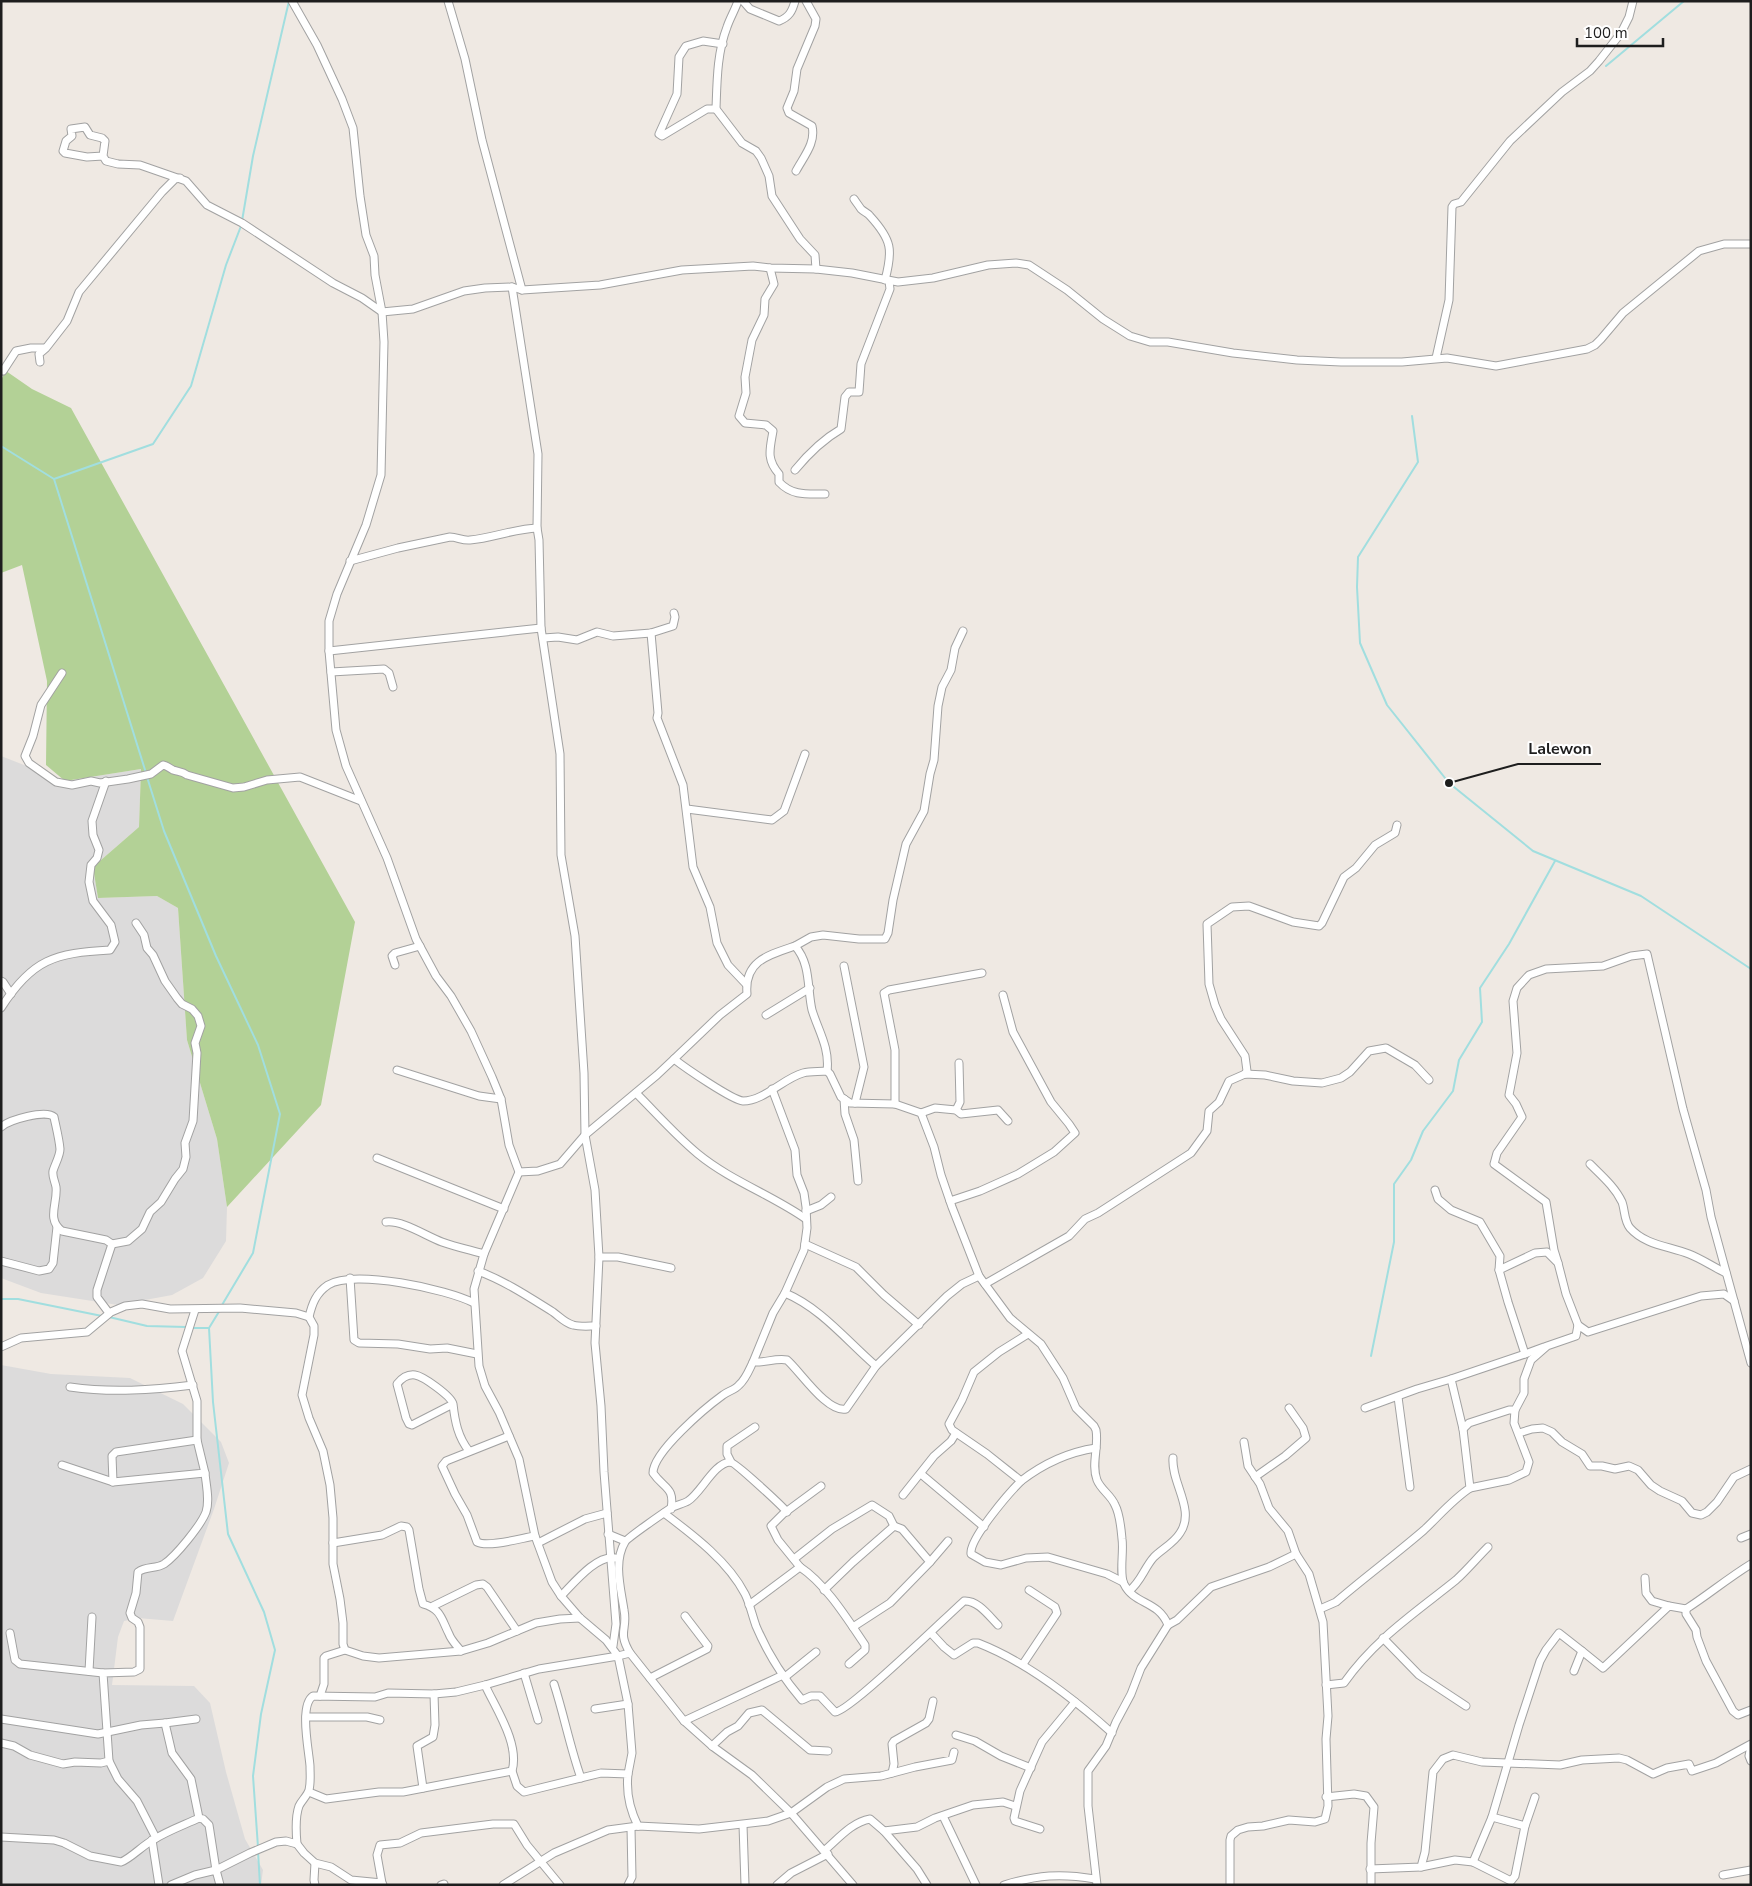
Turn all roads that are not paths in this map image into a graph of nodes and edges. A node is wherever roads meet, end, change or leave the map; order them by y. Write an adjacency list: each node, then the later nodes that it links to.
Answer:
1 (292, 1): 20 (street)
2 (448, 1): 19 (street)
3 (738, 1): 8 (street)
4 (743, 1): 5 (street)
5 (795, 1)
6 (806, 1): 11 (street)
7 (1633, 1): 22 (street)
8 (722, 44): 9 (street); 9 (street)
9 (716, 109): 16 (street)
10 (103, 156): 10 (street); 12 (street)
11 (796, 171)
12 (180, 178): 20 (street); 21 (street)
13 (854, 199): 17 (street)
14 (1751, 244): 22 (street)
15 (770, 268): 16 (street); 19 (street); 26 (street)
16 (816, 269): 17 (street)
17 (887, 280): 22 (street); 25 (street)
18 (512, 288): 19 (street); 20 (street); 27 (street)
19 (522, 290)
20 (382, 312): 28 (street)
21 (46, 348): 23 (street); 24 (street)
22 (1436, 358)
23 (40, 362)
24 (1, 370)
25 (795, 470)
26 (825, 494)
27 (537, 528): 28 (street); 30 (street)
28 (350, 561): 34 (street)
29 (674, 613): 32 (street)
30 (541, 628): 33 (street); 34 (street)
31 (963, 631): 45 (street)
32 (651, 633): 33 (street); 41 (street)
33 (543, 638): 72 (street)
34 (329, 651): 35 (street)
35 (331, 672): 37 (street); 40 (street)
36 (62, 673): 39 (street)
37 (394, 687)
38 (805, 754): 41 (street)
39 (106, 781): 40 (street); 52 (street)
40 (361, 801): 44 (street)
41 (687, 809): 50 (street)
42 (1397, 825): 60 (street)
43 (136, 923): 85 (street)
44 (420, 946): 46 (street); 64 (street)
45 (795, 946): 50 (street); 51 (street)
46 (395, 965)
47 (844, 966): 66 (street)
48 (982, 973): 67 (street)
49 (1, 981): 52 (street)
50 (746, 984): 56 (street)
51 (810, 988): 55 (street); 59 (street)
52 (11, 994): 54 (street)
53 (1003, 995): 79 (street)
54 (1, 1008)
55 (766, 1015)
56 (674, 1059): 62 (street); 63 (street)
57 (959, 1063): 68 (street)
58 (397, 1070): 64 (street)
59 (827, 1070): 62 (street); 65 (street)
60 (1245, 1074): 61 (street); 97 (street)
61 (1429, 1080)
62 (772, 1089): 81 (street)
63 (636, 1093): 72 (street); 82 (street)
64 (501, 1098): 75 (street)
65 (844, 1099): 66 (street); 76 (street)
66 (855, 1103): 67 (street)
67 (896, 1104): 69 (street)
68 (956, 1110): 69 (street); 70 (street)
69 (920, 1113): 79 (street)
70 (1008, 1121)
71 (1, 1127): 84 (street)
72 (585, 1134): 75 (street); 88 (street)
73 (377, 1158): 80 (street)
74 (1590, 1164): 94 (street)
75 (519, 1172): 80 (street)
76 (858, 1181)
77 (1435, 1190): 92 (street)
78 (830, 1197): 81 (street)
79 (950, 1201): 95 (street)
80 (504, 1209): 87 (street)
81 (806, 1211): 82 (street)
82 (806, 1219): 86 (street)
83 (386, 1222): 87 (street)
84 (57, 1227): 85 (street); 89 (street)
85 (112, 1244): 102 (street)
86 (805, 1244): 98 (street); 104 (street)
87 (484, 1254): 93 (street)
88 (599, 1257): 91 (street); 106 (street)
89 (1, 1261)
90 (1558, 1263): 92 (street); 94 (street); 105 (street)
91 (671, 1268)
92 (1499, 1270): 111 (street)
93 (478, 1271): 100 (street); 106 (street)
94 (1726, 1273): 99 (street)
95 (979, 1276): 97 (street); 104 (street)
96 (350, 1278): 100 (street); 103 (street); 110 (street)
97 (985, 1284): 107 (street)
98 (785, 1293): 112 (street); 114 (street)
99 (1734, 1301): 105 (street); 113 (street)
100 (474, 1303): 110 (street)
101 (195, 1310): 102 (street); 103 (street); 116 (street)
102 (109, 1313): 109 (street)
103 (309, 1317): 156 (street)
104 (919, 1325): 114 (street)
105 (1578, 1325): 108 (street)
106 (596, 1326): 147 (street)
107 (1028, 1334): 125 (street); 130 (street)
108 (1547, 1346): 111 (street); 122 (street)
109 (1, 1347)
110 (477, 1354): 127 (street)
111 (1525, 1354): 115 (street)
112 (753, 1362): 114 (street); 145 (street)
113 (1751, 1363)
114 (876, 1366)
115 (1451, 1378): 118 (street); 124 (street)
116 (193, 1385): 117 (street); 128 (street)
117 (70, 1387)
118 (1398, 1397): 121 (street); 142 (street)
119 (453, 1404): 119 (street); 131 (street)
120 (1289, 1408): 138 (street)
121 (1365, 1408)
122 (1515, 1410): 124 (street); 126 (street)
123 (755, 1427): 133 (street)
124 (1463, 1429): 143 (street)
125 (956, 1433): 137 (street); 139 (street)
126 (1519, 1433): 135 (street); 143 (street)
127 (509, 1436): 131 (street); 153 (street)
128 (197, 1440): 136 (street); 140 (street)
129 (1244, 1442): 138 (street)
130 (1096, 1448): 139 (street); 166 (street)
131 (468, 1451): 153 (street)
132 (1173, 1458): 169 (street)
133 (731, 1462): 145 (street); 146 (street)
134 (62, 1465): 140 (street)
135 (1751, 1469)
136 (205, 1473): 140 (street); 197 (street)
137 (921, 1474): 144 (street); 149 (street)
138 (1255, 1477): 158 (street)
139 (1021, 1480): 149 (street)
140 (113, 1482)
141 (821, 1486): 146 (street)
142 (1410, 1487)
143 (1470, 1488): 174 (street)
144 (903, 1495)
145 (667, 1511): 154 (street); 171 (street)
146 (787, 1512): 161 (street)
147 (607, 1513): 150 (street); 153 (street)
148 (894, 1526): 161 (street); 162 (street); 167 (street)
149 (984, 1527): 166 (street)
150 (608, 1534): 154 (street); 159 (street)
151 (1751, 1534): 152 (street)
152 (1741, 1538)
153 (536, 1540): 170 (street)
154 (625, 1541): 160 (street)
155 (948, 1541): 162 (street)
156 (333, 1543): 172 (street); 187 (street)
157 (1488, 1547): 185 (street)
158 (1296, 1554): 174 (street); 180 (street)
159 (610, 1557): 160 (street); 170 (street); 186 (street)
160 (620, 1559): 191 (street)
161 (794, 1559): 164 (street)
162 (930, 1562): 181 (street)
163 (1751, 1564): 175 (street)
164 (800, 1568): 167 (street); 171 (street)
165 (1645, 1578): 173 (street)
166 (1123, 1582): 169 (street)
167 (824, 1590): 181 (street)
168 (1029, 1590): 194 (street)
169 (1129, 1591): 180 (street)
170 (561, 1596): 178 (street)
171 (749, 1605): 199 (street)
172 (433, 1606): 182 (street); 188 (street)
173 (1669, 1606): 175 (street); 189 (street)
174 (1320, 1609): 203 (street)
175 (1686, 1609): 211 (street)
176 (685, 1616): 200 (street)
177 (92, 1617): 195 (street)
178 (580, 1618): 182 (street); 186 (street)
179 (998, 1625): 184 (street)
180 (1168, 1625): 220 (street)
181 (853, 1627): 193 (street)
182 (517, 1631): 188 (street)
183 (10, 1633): 195 (street)
184 (931, 1633): 194 (street); 199 (street)
185 (1383, 1638): 203 (street); 209 (street)
186 (612, 1646): 192 (street)
187 (345, 1650): 188 (street); 205 (street)
188 (461, 1651)
189 (1582, 1651): 196 (street); 229 (street)
190 (816, 1652): 199 (street)
191 (630, 1654): 192 (street); 200 (street)
192 (618, 1656): 198 (street); 208 (street)
193 (849, 1664)
194 (1023, 1664): 207 (street)
195 (89, 1671): 197 (street)
196 (1574, 1671)
197 (103, 1673): 219 (street)
198 (524, 1673): 202 (street); 216 (street)
199 (784, 1676): 217 (street)
200 (650, 1678): 217 (street)
201 (554, 1684): 234 (street)
202 (485, 1685): 204 (street); 231 (street)
203 (1326, 1685): 237 (street)
204 (434, 1694): 205 (street); 235 (street)
205 (320, 1696): 212 (street)
206 (933, 1701): 232 (street)
207 (1075, 1702): 220 (street); 230 (street)
208 (628, 1704): 210 (street); 233 (street)
209 (1466, 1706)
210 (596, 1709)
211 (1751, 1710)
212 (306, 1717): 215 (street); 236 (street)
213 (1, 1718): 219 (street)
214 (196, 1719): 218 (street)
215 (380, 1720)
216 (538, 1720)
217 (684, 1721): 224 (street)
218 (165, 1723): 219 (street); 243 (street)
219 (106, 1733): 227 (street)
220 (1112, 1733): 261 (street)
221 (956, 1735): 230 (street)
222 (1, 1743): 227 (street)
223 (1751, 1745): 228 (street); 229 (street)
224 (712, 1746): 225 (street); 240 (street)
225 (828, 1751)
226 (954, 1752): 232 (street)
227 (109, 1761): 250 (street)
228 (1751, 1761)
229 (1507, 1763): 242 (street); 256 (street)
230 (1030, 1768): 239 (street)
231 (512, 1770): 234 (street); 235 (street)
232 (892, 1773): 240 (street)
233 (628, 1774): 234 (street); 246 (street)
234 (581, 1778)
235 (423, 1788): 236 (street)
236 (309, 1792): 251 (street)
237 (1326, 1797): 257 (street); 277 (street)
238 (1535, 1797): 245 (street)
239 (1015, 1806): 241 (street); 247 (street)
240 (791, 1813): 244 (street); 252 (street)
241 (942, 1816): 248 (street); 275 (street)
242 (1492, 1817): 245 (street); 254 (street)
243 (199, 1818): 250 (street); 258 (street)
244 (743, 1825): 246 (street); 271 (street)
245 (1525, 1826): 262 (street)
246 (635, 1827): 253 (street); 270 (street)
247 (1040, 1830)
248 (884, 1831): 252 (street); 274 (street)
249 (1, 1837): 250 (street)
250 (154, 1839): 265 (street)
251 (297, 1844): 255 (street); 258 (street)
252 (826, 1852): 272 (street); 273 (street)
253 (541, 1862): 263 (street); 264 (street); 269 (street)
254 (1473, 1862): 256 (street); 262 (street)
255 (315, 1863): 263 (street); 268 (street)
256 (1422, 1867): 257 (street)
257 (1370, 1869): 278 (street)
258 (216, 1870): 266 (street); 267 (street)
259 (1751, 1870): 260 (street)
260 (1723, 1875)
261 (1096, 1882): 276 (street)
262 (1511, 1883)
263 (383, 1884)
264 (505, 1884)
265 (159, 1885)
266 (171, 1885)
267 (220, 1885)
268 (315, 1885)
269 (560, 1885)
270 (628, 1885)
271 (745, 1885)
272 (776, 1885)
273 (853, 1885)
274 (927, 1885)
275 (976, 1885)
276 (1004, 1885)
277 (1230, 1885)
278 (1371, 1885)

